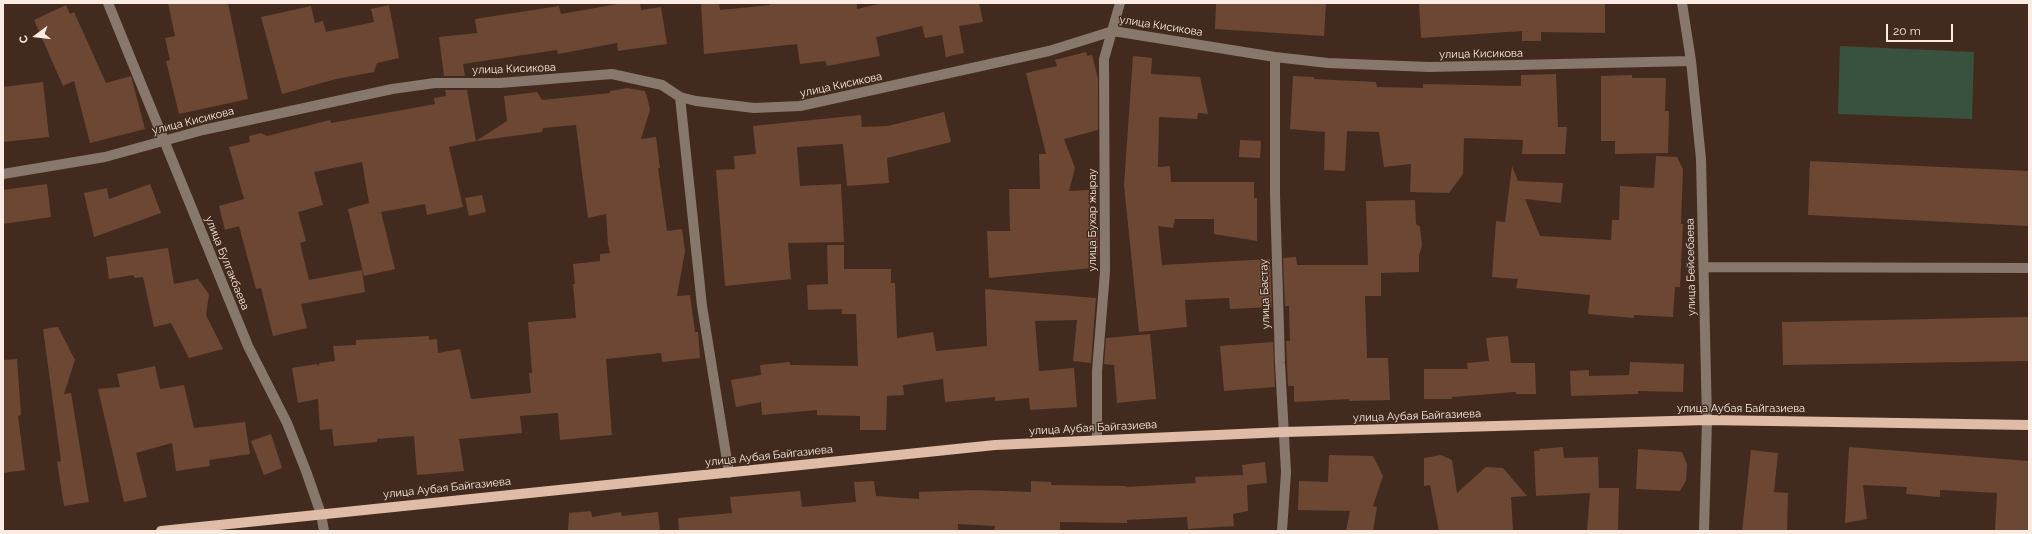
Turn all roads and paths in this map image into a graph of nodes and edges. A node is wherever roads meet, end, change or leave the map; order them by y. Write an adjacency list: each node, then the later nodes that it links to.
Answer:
1 (108, 3): 8 (street, улица Булгакбаева)
2 (1120, 3): 4 (street, улица Бухар жырау)
3 (1682, 3): 6 (street, улица Бейсебаева)
4 (1113, 31): 5 (street, улица Кисикова); 7 (street, улица Кисикова); 15 (street, улица Бухар жырау)
5 (1275, 57): 6 (street, улица Кисикова); 14 (street, улица Бастау)
6 (1691, 61): 10 (street, улица Бейсебаева)
7 (680, 96): 8 (street, улица Кисикова); 16 (street)
8 (165, 140): 9 (street, улица Кисикова); 17 (street, улица Булгакбаева)
9 (3, 174)
10 (1704, 267): 11 (street); 12 (street, улица Бейсебаева)
11 (2029, 268)
12 (1707, 420): 13 (main road, улица Аубая Байгазиева); 14 (main road, улица Аубая Байгазиева); 21 (street, улица Бейсебаева)
13 (2029, 425)
14 (1284, 432): 15 (main road, улица Аубая Байгазиева); 20 (street, улица Бастау)
15 (1097, 439): 16 (main road, улица Аубая Байгазиева)
16 (729, 473): 17 (main road, улица Аубая Байгазиева)
17 (321, 514): 18 (main road, улица Аубая Байгазиева); 19 (street, улица Булгакбаева)
18 (162, 531)
19 (324, 531)
20 (1282, 531)
21 (1704, 531)

